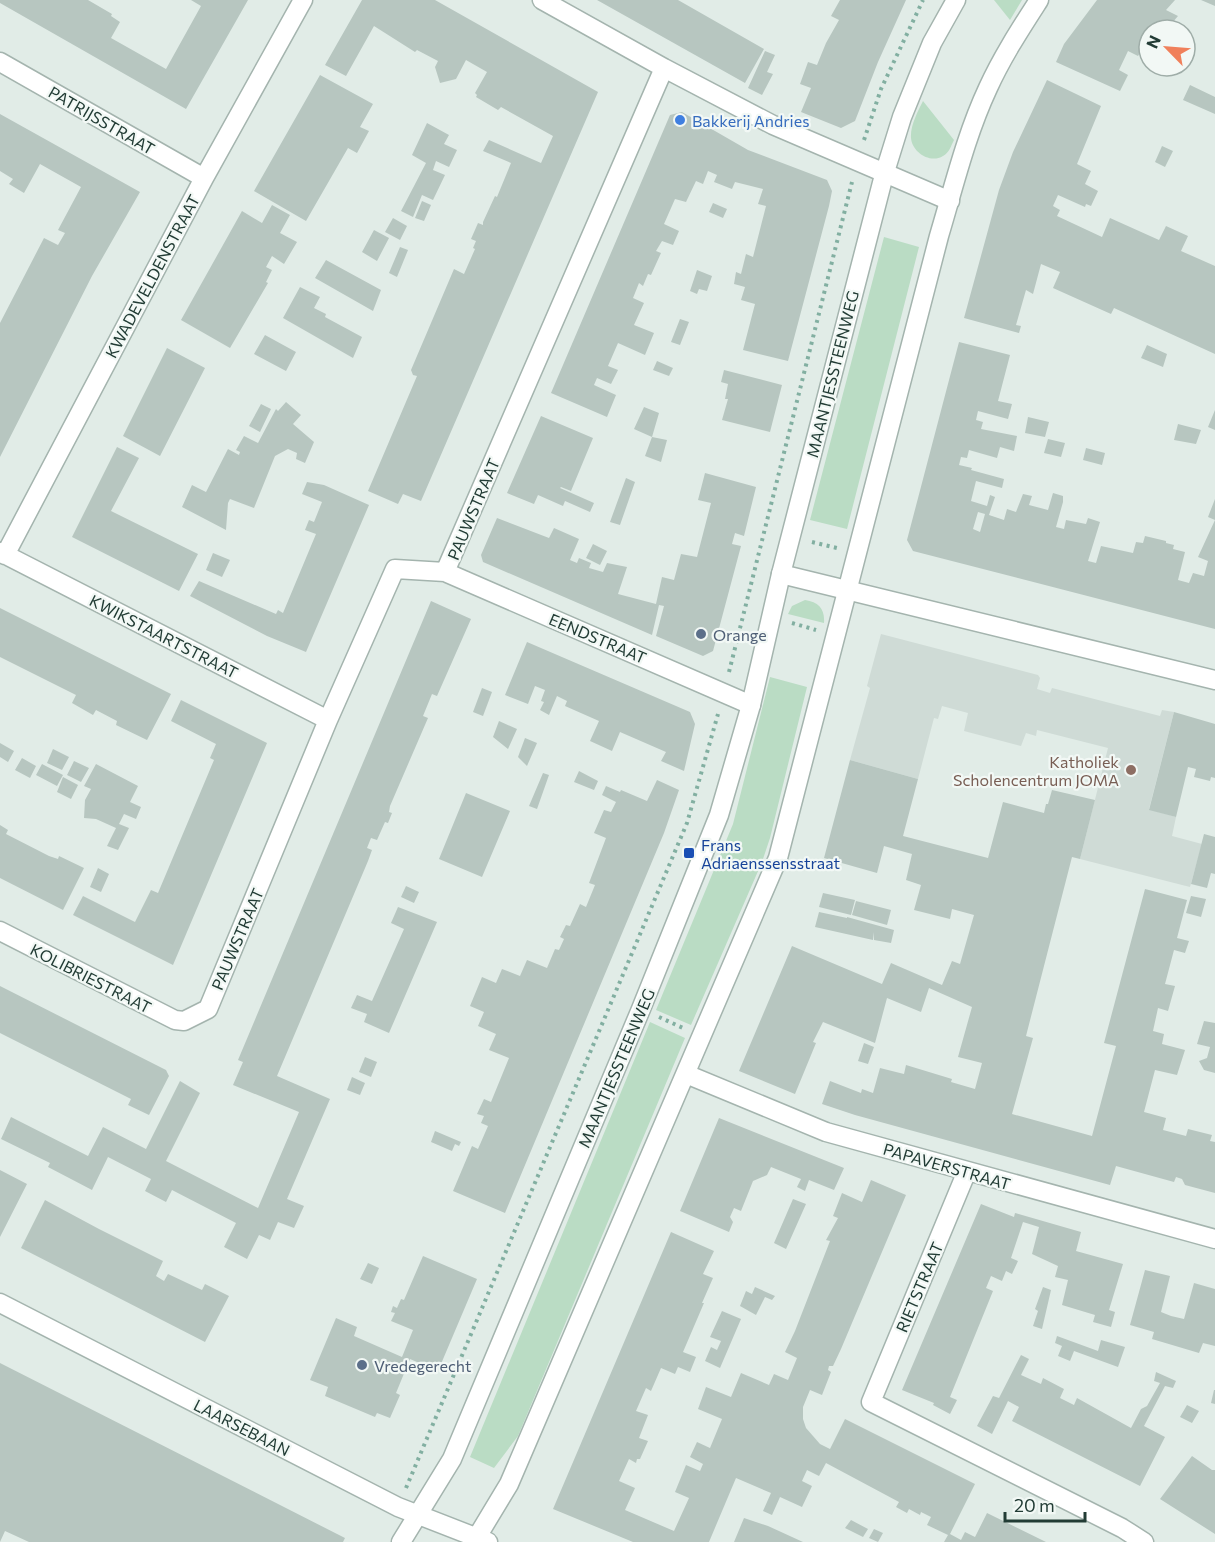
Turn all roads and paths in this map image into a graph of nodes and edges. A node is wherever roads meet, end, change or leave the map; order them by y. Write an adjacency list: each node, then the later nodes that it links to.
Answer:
1 (303, 0): 10 (street, KWADEVELDENSTRAAT)
2 (542, 0): 7 (street)
3 (923, 0): 8 (path)
4 (956, 0): 9 (street, MAANTJESSTEENWEG)
5 (1039, 0): 11 (street)
6 (0, 62): 10 (street, PATRIJSSTRAAT)
7 (664, 68): 8 (street); 13 (street, PAUWSTRAAT)
8 (857, 162): 9 (street); 17 (path)
9 (884, 175): 11 (street); 14 (street, MAANTJESSTEENWEG)
10 (204, 178): 12 (street, KWADEVELDENSTRAAT)
11 (950, 201): 15 (street)
12 (3, 553): 19 (street, KWIKSTAARTSTRAAT)
13 (445, 572): 17 (street, EENDSTRAAT); 19 (street, PAUWSTRAAT)
14 (781, 574): 15 (street); 18 (street, MAANTJESSTEENWEG)
15 (849, 590): 16 (street); 23 (street)
16 (1215, 680)
17 (724, 693): 18 (street, EENDSTRAAT); 28 (path)
18 (751, 705): 21 (street, MAANTJESSTEENWEG)
19 (328, 720): 22 (street, PAUWSTRAAT)
20 (0, 931): 22 (street, KOLIBRIESTRAAT)
21 (641, 1009): 23 (path); 29 (street, MAANTJESSTEENWEG)
22 (184, 1021)
23 (702, 1036): 24 (street)
24 (686, 1074): 25 (street, PAPAVERSTRAAT); 30 (street)
25 (967, 1171): 26 (street, PAPAVERSTRAAT); 32 (street, RIETSTRAAT)
26 (1215, 1239)
27 (0, 1303): 28 (street, LAARSEBAAN)
28 (398, 1507): 29 (street, LAARSEBAAN)
29 (417, 1514): 30 (street, LAARSEBAAN); 31 (street, MAANTJESSTEENWEG)
30 (480, 1540)
31 (401, 1542)
32 (1144, 1542)

